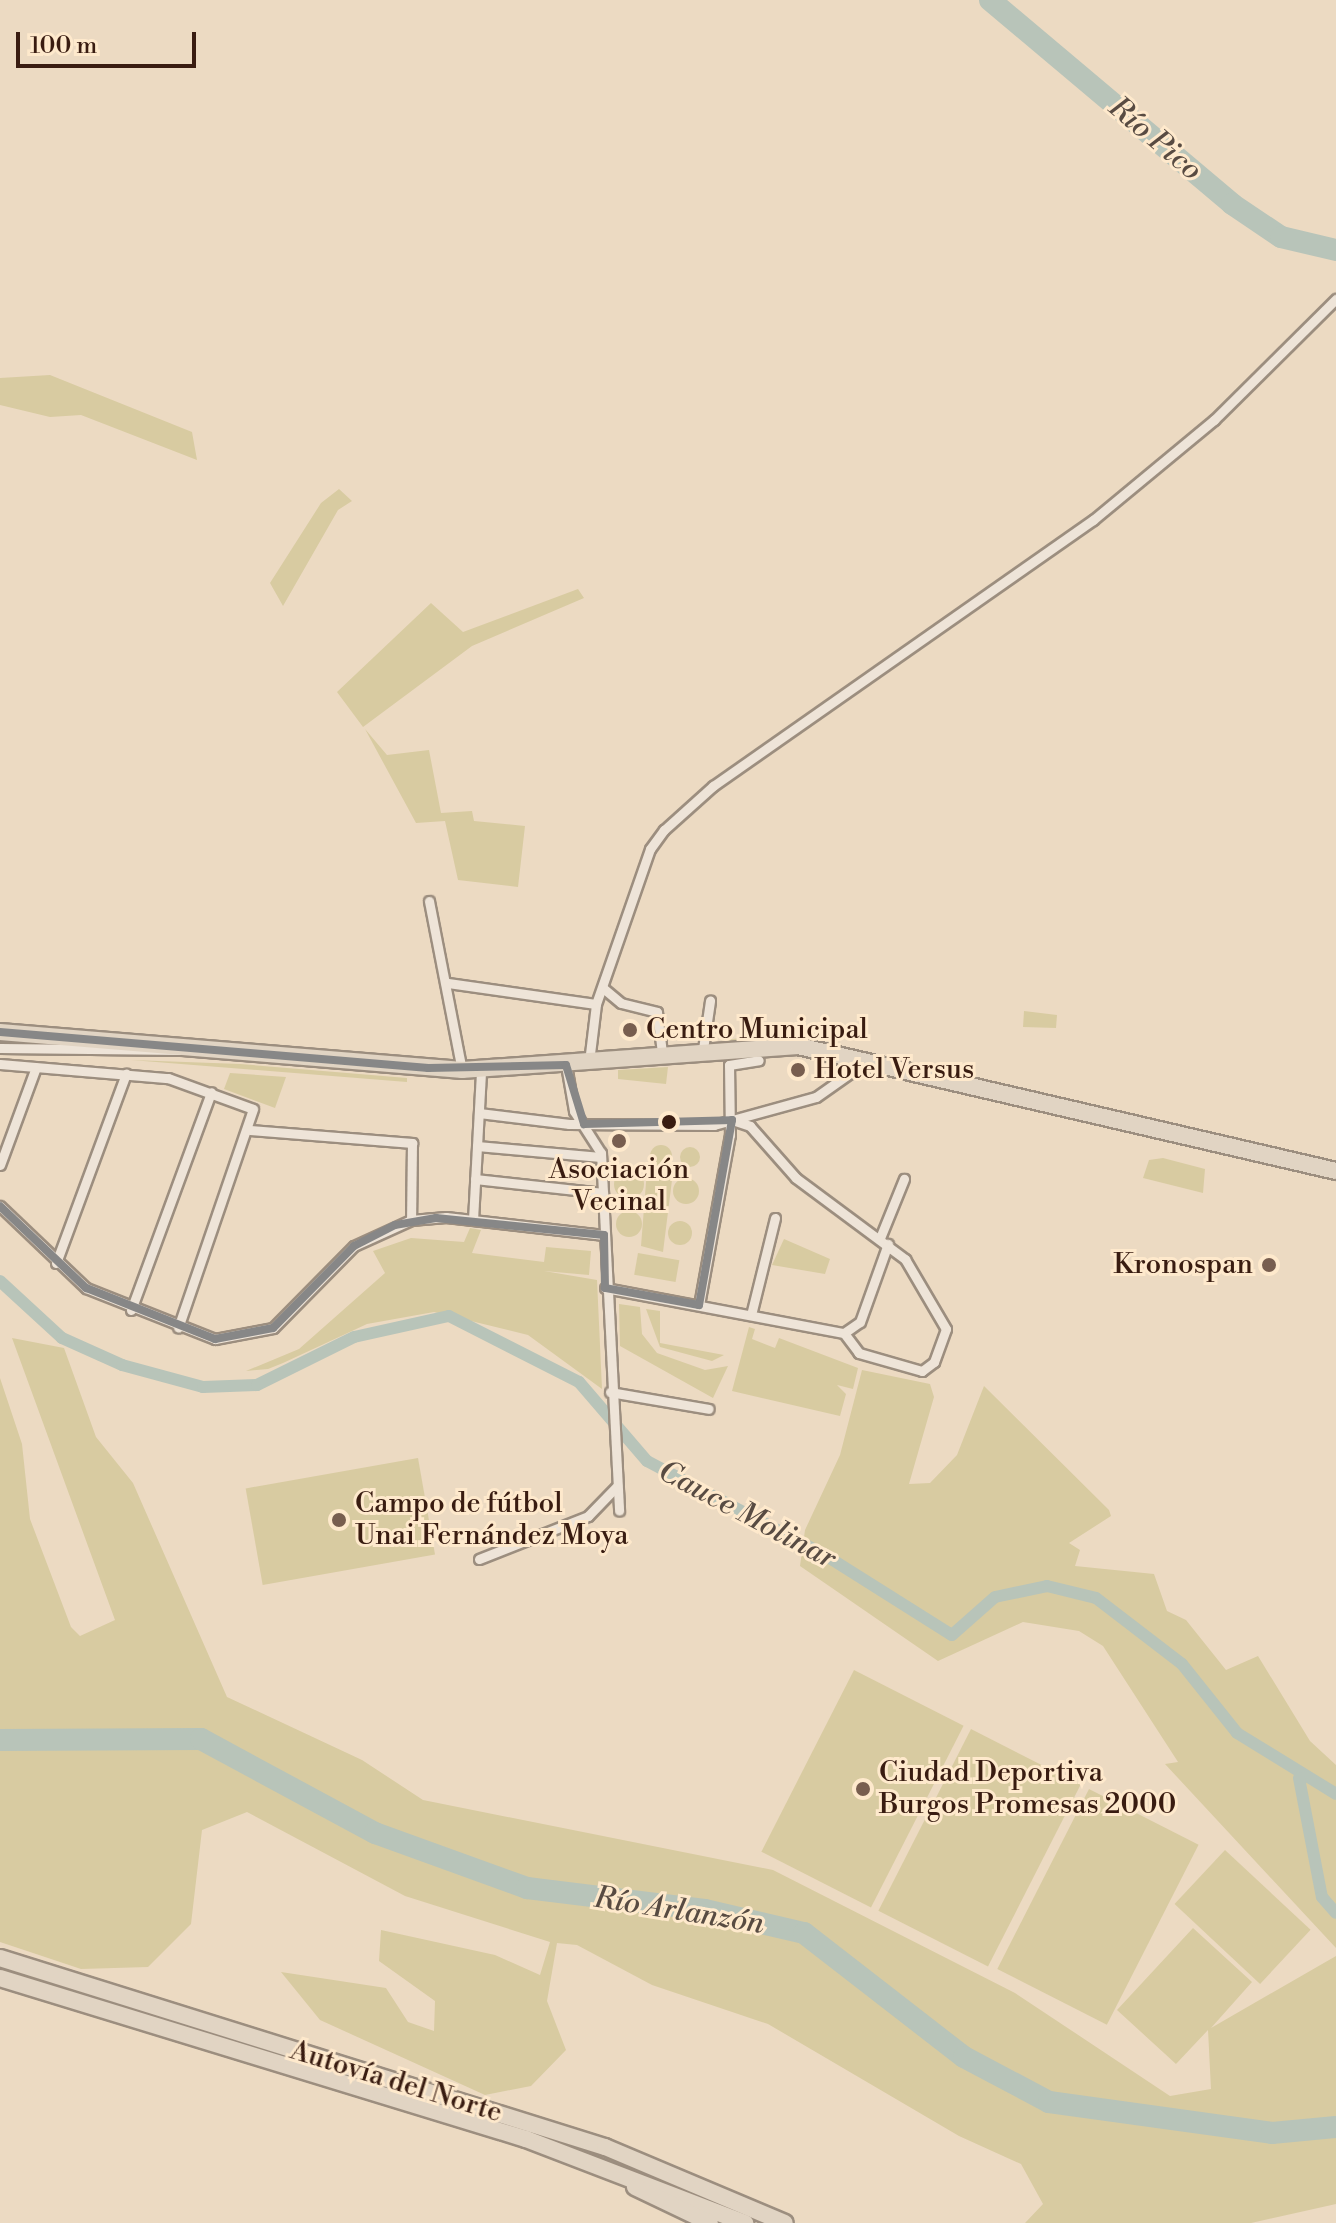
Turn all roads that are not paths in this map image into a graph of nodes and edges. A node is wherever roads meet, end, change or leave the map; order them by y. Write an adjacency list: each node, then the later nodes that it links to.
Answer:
1 (1336, 299): 4 (street)
2 (429, 901): 3 (street)
3 (448, 983): 6 (street); 19 (street)
4 (603, 988): 6 (street); 12 (street)
5 (710, 1001): 11 (street)
6 (596, 1004): 15 (street)
7 (0, 1032): 8 (highway)
8 (82, 1043): 9 (highway); 10 (highway)
9 (0, 1045): 10 (street)
10 (183, 1049): 19 (highway)
11 (703, 1049): 12 (highway); 14 (highway)
12 (662, 1053): 15 (highway)
13 (759, 1060): 24 (street)
14 (869, 1060): 24 (street); 30 (highway)
15 (589, 1062): 17 (highway)
16 (0, 1064): 18 (street)
17 (566, 1065): 20 (highway); 25 (street)
18 (36, 1067): 21 (street); 29 (street)
19 (462, 1070): 20 (highway)
20 (481, 1070): 23 (street)
21 (126, 1074): 22 (street); 40 (street)
22 (211, 1092): 26 (street); 43 (street)
23 (479, 1113): 25 (street); 27 (street)
24 (732, 1120): 25 (street); 39 (street); 42 (street)
25 (584, 1124): 28 (street)
26 (250, 1130): 36 (street); 45 (street)
27 (477, 1146): 28 (street); 31 (street)
28 (601, 1157): 33 (street)
29 (0, 1165)
30 (1336, 1171)
31 (475, 1179): 33 (street); 37 (street)
32 (904, 1179): 39 (street)
33 (603, 1193): 38 (street)
34 (0, 1206): 40 (street)
35 (775, 1218): 44 (street)
36 (411, 1220): 37 (street); 45 (street)
37 (473, 1220): 38 (street)
38 (604, 1235): 41 (street)
39 (884, 1241): 46 (street); 46 (street)
40 (56, 1263): 43 (street)
41 (605, 1288): 42 (street); 47 (street)
42 (699, 1305): 44 (street)
43 (131, 1310): 45 (street)
44 (751, 1315): 46 (street)
45 (178, 1328)
46 (844, 1333)
47 (610, 1392): 48 (street); 49 (street)
48 (709, 1409)
49 (617, 1486): 50 (street); 51 (street)
50 (619, 1511)
51 (479, 1559)
52 (0, 1958): 57 (highway, Autovía del Norte)
53 (0, 1978): 54 (highway, Autovía del Norte)
54 (347, 2086): 55 (highway); 56 (highway)
55 (710, 2223)
56 (745, 2223)
57 (785, 2223)

